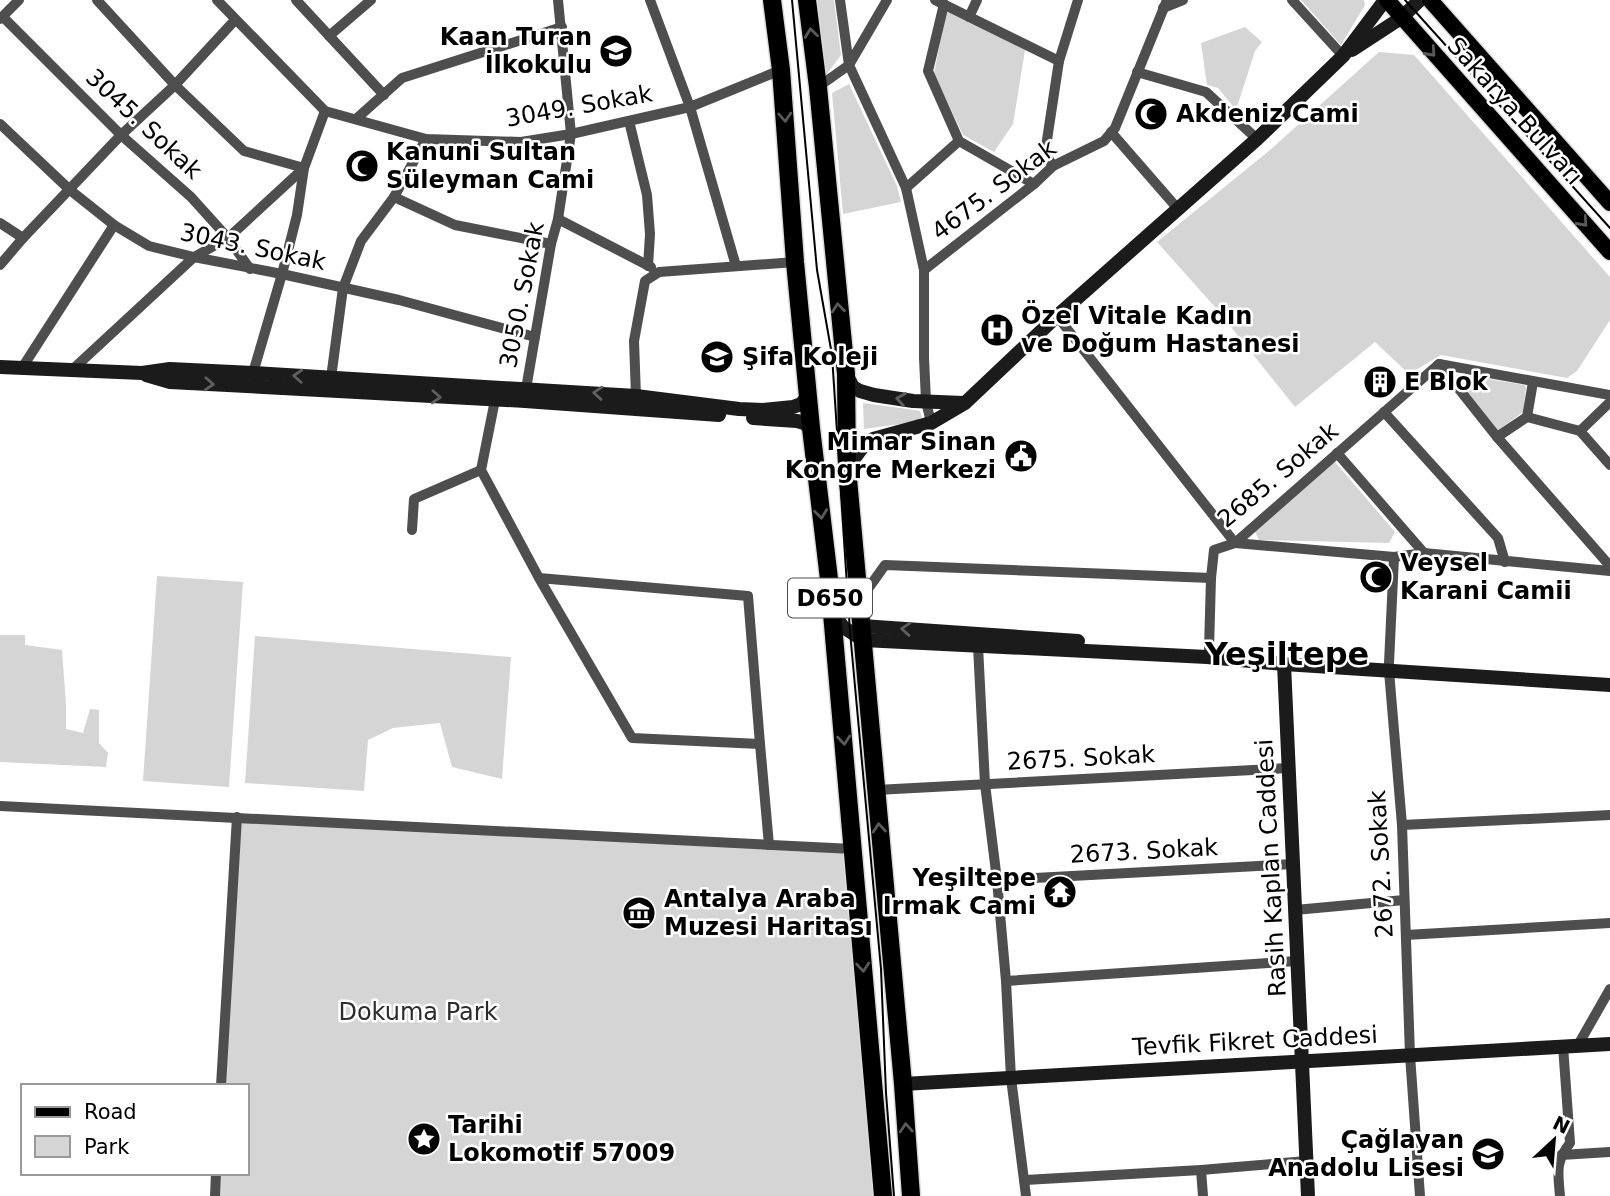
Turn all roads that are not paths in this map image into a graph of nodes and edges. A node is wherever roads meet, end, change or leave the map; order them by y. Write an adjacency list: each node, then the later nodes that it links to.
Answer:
1 (19, 0): 22 (street)
2 (97, 0): 32 (street)
3 (217, 0): 24 (street, 3049. Sokak)
4 (296, 0): 26 (street)
5 (371, 0): 26 (street)
6 (558, 0): 25 (street, 3050. Sokak)
7 (650, 0): 35 (street)
8 (807, 0): 33 (highway, D650, one-way to 8)
9 (840, 0): 29 (street)
10 (887, 0): 29 (street)
11 (977, 0): 21 (street)
12 (1078, 0): 28 (street)
13 (1182, 0): 20 (street)
14 (1292, 0): 27 (street)
15 (1386, 0): 23 (main road, Sakarya Bulvarı); 27 (street)
16 (1420, 0): 23 (street)
17 (1430, 0): 52 (main road, Sakarya Bulvarı)
18 (769, 2): 30 (highway, D650)
19 (939, 2): 21 (street); 45 (street)
20 (1165, 4): 31 (street, 4675. Sokak)
21 (969, 17): 28 (street)
22 (1, 18): 42 (street, 3045. Sokak)
23 (1401, 18): 27 (street); 60 (main road, Sakarya Bulvarı, one-way to 60)
24 (235, 20): 32 (street); 36 (street, 3049. Sokak)
25 (562, 27): 34 (street); 41 (street, 3050. Sokak)
26 (329, 36): 34 (street)
27 (1343, 56): 44 (street)
28 (1059, 61): 46 (street)
29 (849, 65): 33 (street); 49 (street)
30 (781, 70): 35 (street, 3049. Sokak); 62 (highway, D650, one-way to 62)
31 (1138, 72): 40 (street, 4675. Sokak); 44 (street)
32 (175, 85): 42 (street); 47 (street)
33 (818, 87): 79 (highway, D650, one-way to 33)
34 (384, 95): 37 (street)
35 (690, 107): 38 (street, 3049. Sokak); 65 (street)
36 (325, 110): 37 (street, 3049. Sokak); 47 (street)
37 (356, 119): 43 (street, 3049. Sokak)
38 (629, 121): 41 (street, 3049. Sokak); 64 (street)
39 (0, 124): 50 (street, 3043. Sokak)
40 (1111, 132): 46 (street, 4675. Sokak); 53 (street)
41 (571, 134): 43 (street, 3049. Sokak); 54 (street, 3050. Sokak)
42 (121, 135): 50 (street); 58 (street, 3045. Sokak)
43 (426, 139): 51 (street)
44 (1257, 139): 53 (street)
45 (959, 141): 48 (street); 49 (street)
46 (1054, 166): 48 (street, 4675. Sokak)
47 (304, 168): 58 (street); 69 (street)
48 (1034, 184): 67 (street, 4675. Sokak)
49 (906, 188): 67 (street)
50 (70, 190): 56 (street, 3043. Sokak); 57 (street)
51 (394, 197): 59 (street); 70 (street)
52 (1610, 203)
53 (1178, 209): 71 (street)
54 (558, 219): 59 (street, 3050. Sokak); 64 (street)
55 (0, 223): 57 (street)
56 (114, 225): 61 (street, 3043. Sokak); 75 (street)
57 (23, 238): 63 (street)
58 (228, 238): 61 (street); 66 (street, 3045. Sokak)
59 (551, 244): 72 (street, 3050. Sokak)
60 (1610, 253)
61 (194, 257): 66 (street, 3043. Sokak); 76 (street)
62 (795, 262): 65 (street); 84 (highway, D650)
63 (0, 265)
64 (648, 266): 68 (street)
65 (736, 266): 68 (street)
66 (250, 269): 69 (street, 3043. Sokak)
67 (923, 270): 87 (street)
68 (659, 272): 83 (street)
69 (282, 274): 70 (street, 3043. Sokak); 78 (street)
70 (343, 288): 72 (street, 3043. Sokak); 80 (street)
71 (1057, 316): 89 (street); 102 (street)
72 (535, 337): 82 (street, 3050. Sokak)
73 (1439, 364): 81 (street); 90 (street, 2685. Sokak); 96 (street)
74 (0, 367): 75 (street)
75 (22, 368): 76 (street)
76 (72, 370): 77 (street)
77 (142, 373): 78 (street); 86 (street, one-way to 86)
78 (253, 373): 80 (street, one-way to 78)
79 (845, 374): 87 (street, one-way to 79); 99 (highway, D650)
80 (331, 378): 82 (street)
81 (1534, 382): 85 (street); 92 (street)
82 (526, 395): 83 (street, one-way to 82); 86 (street); 91 (street)
83 (636, 396): 91 (street)
84 (808, 396): 91 (street); 94 (highway, D650)
85 (1610, 396)
86 (495, 400): 100 (street)
87 (926, 401): 89 (street); 93 (street)
88 (1610, 402): 95 (street)
89 (965, 403): 93 (street)
90 (1384, 412): 97 (street, 2685. Sokak); 105 (street)
91 (764, 414): 94 (street)
92 (1527, 417): 95 (street); 96 (street)
93 (931, 423): 99 (street)
94 (811, 428): 110 (highway, D650, one-way to 110)
95 (1580, 431): 98 (street)
96 (1497, 438): 106 (street)
97 (1337, 453): 102 (street, 2685. Sokak); 103 (street)
98 (1610, 465)
99 (847, 468): 109 (highway, D650)
100 (481, 470): 101 (street); 107 (street)
101 (412, 530)
102 (1234, 543): 104 (street); 108 (street, 2685. Sokak)
103 (1424, 554): 104 (street); 105 (street)
104 (1394, 556): 115 (street, 2672. Sokak)
105 (1506, 562): 106 (street)
106 (1610, 569)
107 (539, 578): 118 (street); 118 (street)
108 (1212, 578): 109 (street); 113 (street)
109 (860, 600): 111 (highway, D650)
110 (832, 611): 111 (street); 127 (highway, D650, one-way to 127)
111 (863, 633): 112 (street); 113 (street, one-way to 111); 121 (highway, D650)
112 (978, 646): 114 (street); 120 (street)
113 (1209, 649): 115 (street)
114 (1284, 664): 115 (street); 119 (street, Rasih Kaplan Caddesi)
115 (1389, 667): 116 (street); 117 (street); 125 (street, 2672. Sokak)
116 (1610, 675)
117 (1610, 685)
118 (760, 744): 126 (street)
119 (1289, 768): 120 (street, 2675. Sokak); 128 (street, Rasih Kaplan Caddesi)
120 (985, 784): 121 (street, 2675. Sokak); 129 (street)
121 (876, 790): 144 (highway, D650, one-way to 121)
122 (0, 806): 124 (street)
123 (1610, 815): 125 (street)
124 (237, 817): 126 (street); 143 (street)
125 (1402, 825): 130 (street, 2672. Sokak)
126 (769, 845): 127 (street)
127 (853, 849): 145 (highway, D650, one-way to 145)
128 (1293, 864): 129 (street, 2673. Sokak); 131 (street, Rasih Kaplan Caddesi)
129 (997, 880): 135 (street)
130 (1404, 900): 131 (street); 133 (street, 2672. Sokak)
131 (1295, 910): 134 (street, Rasih Kaplan Caddesi)
132 (1610, 923): 133 (street)
133 (1406, 935): 140 (street, 2672. Sokak)
134 (1297, 961): 135 (street); 141 (street, Rasih Kaplan Caddesi)
135 (1006, 981): 142 (street)
136 (1610, 989): 138 (street)
137 (1610, 1044): 138 (street, Tevfik Fikret Caddesi)
138 (1578, 1045): 139 (street, Tevfik Fikret Caddesi)
139 (1563, 1046): 140 (street, Tevfik Fikret Caddesi); 147 (street)
140 (1410, 1055): 141 (street, Tevfik Fikret Caddesi); 158 (street, 2672. Sokak)
141 (1302, 1061): 142 (street, Tevfik Fikret Caddesi); 148 (street, Rasih Kaplan Caddesi)
142 (1011, 1078): 144 (street, Tevfik Fikret Caddesi); 151 (street)
143 (221, 1084)
144 (903, 1084): 145 (highway); 154 (highway, D650, one-way to 144)
145 (876, 1107): 153 (highway, D650)
146 (1610, 1152): 147 (street)
147 (1561, 1155): 159 (street)
148 (1307, 1161): 149 (street); 157 (street, Rasih Kaplan Caddesi)
149 (1201, 1170): 151 (street); 156 (street)
150 (216, 1175): 152 (street)
151 (1025, 1180): 155 (street)
152 (215, 1196)
153 (883, 1196)
154 (911, 1196)
155 (1026, 1196)
156 (1203, 1196)
157 (1308, 1196)
158 (1420, 1196)
159 (1560, 1196)

